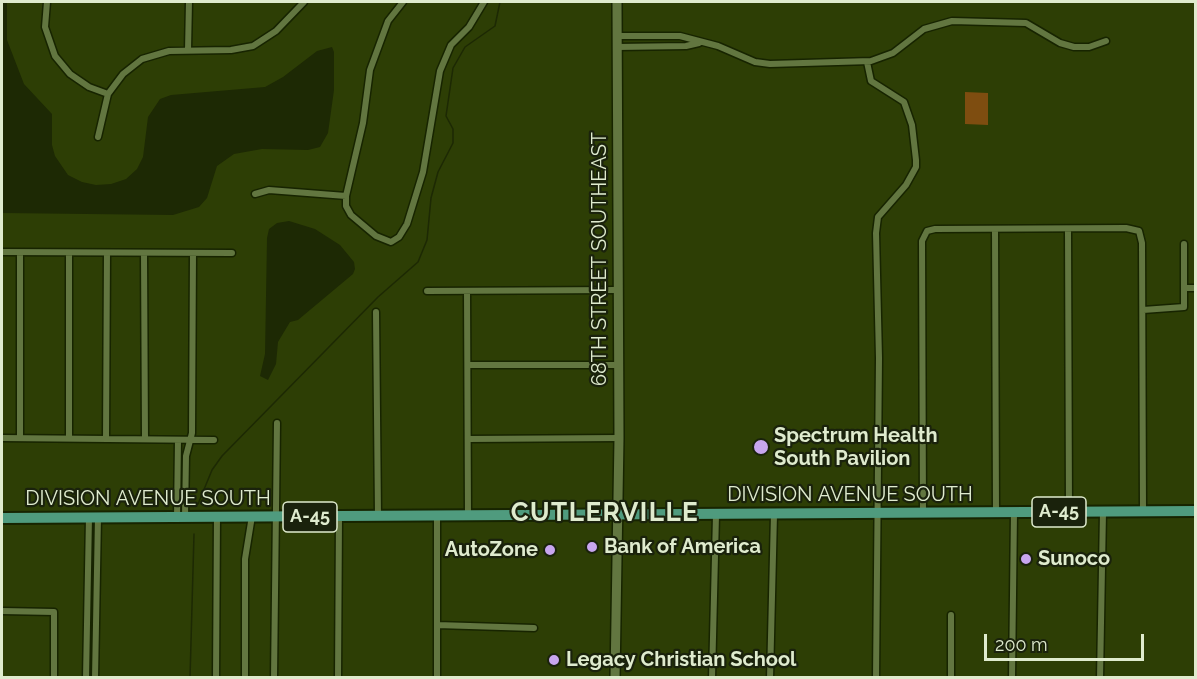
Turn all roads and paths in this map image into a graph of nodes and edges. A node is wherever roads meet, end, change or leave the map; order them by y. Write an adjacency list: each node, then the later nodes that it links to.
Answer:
1 (47, 2): 13 (street)
2 (189, 2): 11 (street)
3 (304, 2): 11 (street)
4 (403, 2): 16 (street)
5 (484, 2): 16 (street)
6 (616, 2): 7 (main road, 68TH STREET SOUTHEAST)
7 (617, 36): 9 (street); 10 (main road, 68TH STREET SOUTHEAST)
8 (1106, 41): 12 (street)
9 (700, 43): 10 (street); 12 (street)
10 (617, 47): 29 (main road, 68TH STREET SOUTHEAST)
11 (188, 50): 13 (street)
12 (867, 62): 56 (street)
13 (108, 94): 14 (street)
14 (98, 137)
15 (255, 194): 16 (street)
16 (346, 196)
17 (995, 230): 18 (street); 48 (street); 53 (street)
18 (1068, 230): 32 (street); 50 (street)
19 (1184, 244): 27 (street)
20 (2, 252): 21 (street)
21 (20, 253): 22 (street); 38 (street)
22 (69, 253): 23 (street); 39 (street)
23 (107, 253): 24 (street); 41 (street)
24 (144, 253): 25 (street); 42 (street)
25 (193, 253): 26 (street); 45 (street)
26 (232, 253)
27 (1184, 288): 28 (street); 32 (street)
28 (1196, 288)
29 (618, 290): 31 (street); 35 (main road, 68TH STREET SOUTHEAST)
30 (427, 291): 31 (street)
31 (467, 291): 34 (street)
32 (1143, 310): 52 (street)
33 (376, 312): 59 (street)
34 (468, 365): 35 (street); 43 (street)
35 (618, 365): 40 (main road, 68TH STREET SOUTHEAST)
36 (277, 423): 65 (street)
37 (2, 438): 38 (street)
38 (20, 438): 39 (street)
39 (69, 438): 41 (street)
40 (619, 438): 43 (street); 62 (main road, 68TH STREET SOUTHEAST)
41 (106, 439): 42 (street)
42 (145, 439): 44 (street)
43 (468, 439): 61 (street)
44 (178, 440): 45 (street); 64 (street)
45 (190, 440): 46 (street); 64 (street)
46 (214, 440)
47 (1196, 511): 52 (main road, DIVISION AVENUE SOUTH / A-45)
48 (996, 512): 49 (main road, DIVISION AVENUE SOUTH / A-45); 53 (main road, DIVISION AVENUE SOUTH / A-45)
49 (1014, 512): 50 (main road, DIVISION AVENUE SOUTH / A-45); 85 (street)
50 (1069, 512): 51 (main road, DIVISION AVENUE SOUTH / A-45)
51 (1103, 512): 52 (main road, DIVISION AVENUE SOUTH / A-45); 86 (street)
52 (1143, 512)
53 (924, 513): 56 (main road, DIVISION AVENUE SOUTH / A-45)
54 (716, 514): 55 (main road, DIVISION AVENUE SOUTH / A-45); 62 (main road, DIVISION AVENUE SOUTH / A-45); 81 (street)
55 (774, 514): 56 (main road, DIVISION AVENUE SOUTH / A-45); 82 (street)
56 (877, 514): 83 (street)
57 (217, 516): 58 (main road, DIVISION AVENUE SOUTH / A-45); 64 (main road, DIVISION AVENUE SOUTH / A-45); 75 (street)
58 (252, 516): 65 (main road, DIVISION AVENUE SOUTH / A-45); 76 (street)
59 (378, 516): 60 (main road, DIVISION AVENUE SOUTH / A-45); 66 (main road, DIVISION AVENUE SOUTH / A-45)
60 (437, 516): 61 (main road, DIVISION AVENUE SOUTH / A-45); 70 (street)
61 (468, 516): 62 (main road, DIVISION AVENUE SOUTH / A-45)
62 (619, 516): 80 (main road, 68TH STREET SOUTHEAST)
63 (94, 517): 64 (main road, DIVISION AVENUE SOUTH / A-45); 67 (main road, DIVISION AVENUE SOUTH / A-45); 73 (street); 74 (street)
64 (181, 517)
65 (276, 517): 66 (main road, DIVISION AVENUE SOUTH / A-45); 77 (street)
66 (339, 517): 78 (street)
67 (2, 518)
68 (2, 611): 72 (street)
69 (951, 615): 84 (street)
70 (437, 625): 71 (street); 79 (street)
71 (534, 628)
72 (54, 678)
73 (86, 678)
74 (95, 678)
75 (216, 678)
76 (244, 678)
77 (274, 678)
78 (338, 678)
79 (437, 678)
80 (615, 678)
81 (712, 678)
82 (770, 678)
83 (876, 678)
84 (951, 678)
85 (1012, 678)
86 (1100, 678)

